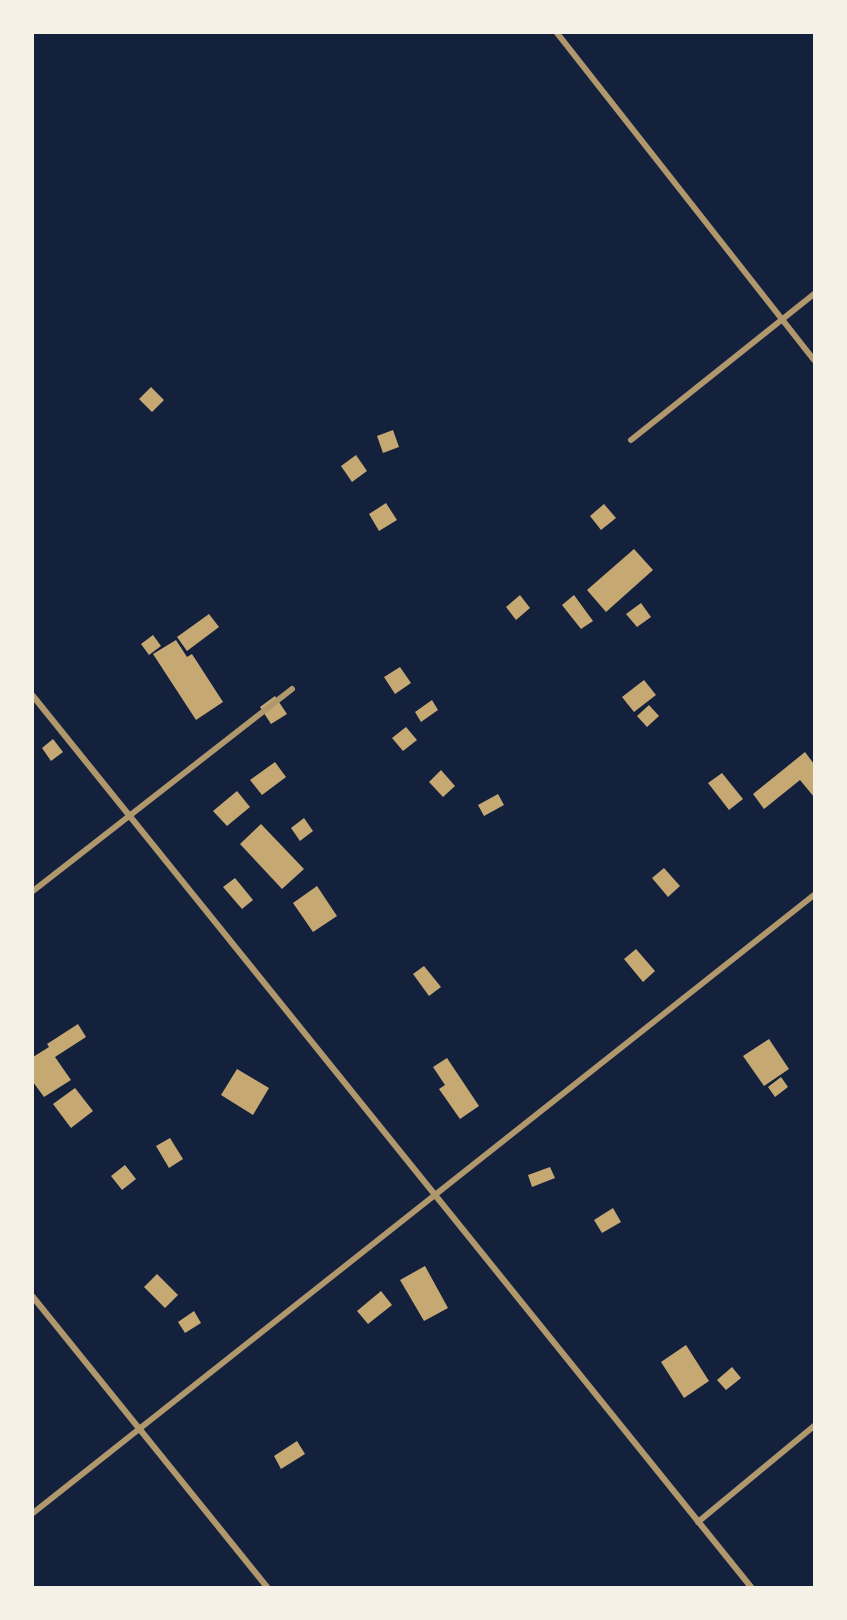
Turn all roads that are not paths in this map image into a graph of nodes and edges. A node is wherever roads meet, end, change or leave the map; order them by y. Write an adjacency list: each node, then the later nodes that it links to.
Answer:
1 (557, 33): 3 (street)
2 (814, 294): 3 (street)
3 (782, 320): 4 (street); 5 (street)
4 (814, 360)
5 (631, 440)
6 (292, 689): 8 (street)
7 (33, 696): 8 (street)
8 (130, 816): 9 (street); 11 (street)
9 (33, 891)
10 (814, 895): 11 (street)
11 (435, 1195): 14 (street); 16 (street)
12 (33, 1297): 14 (street)
13 (814, 1426): 16 (street)
14 (140, 1429): 15 (street); 17 (street)
15 (33, 1513)
16 (698, 1522): 18 (street)
17 (267, 1587)
18 (751, 1587)

